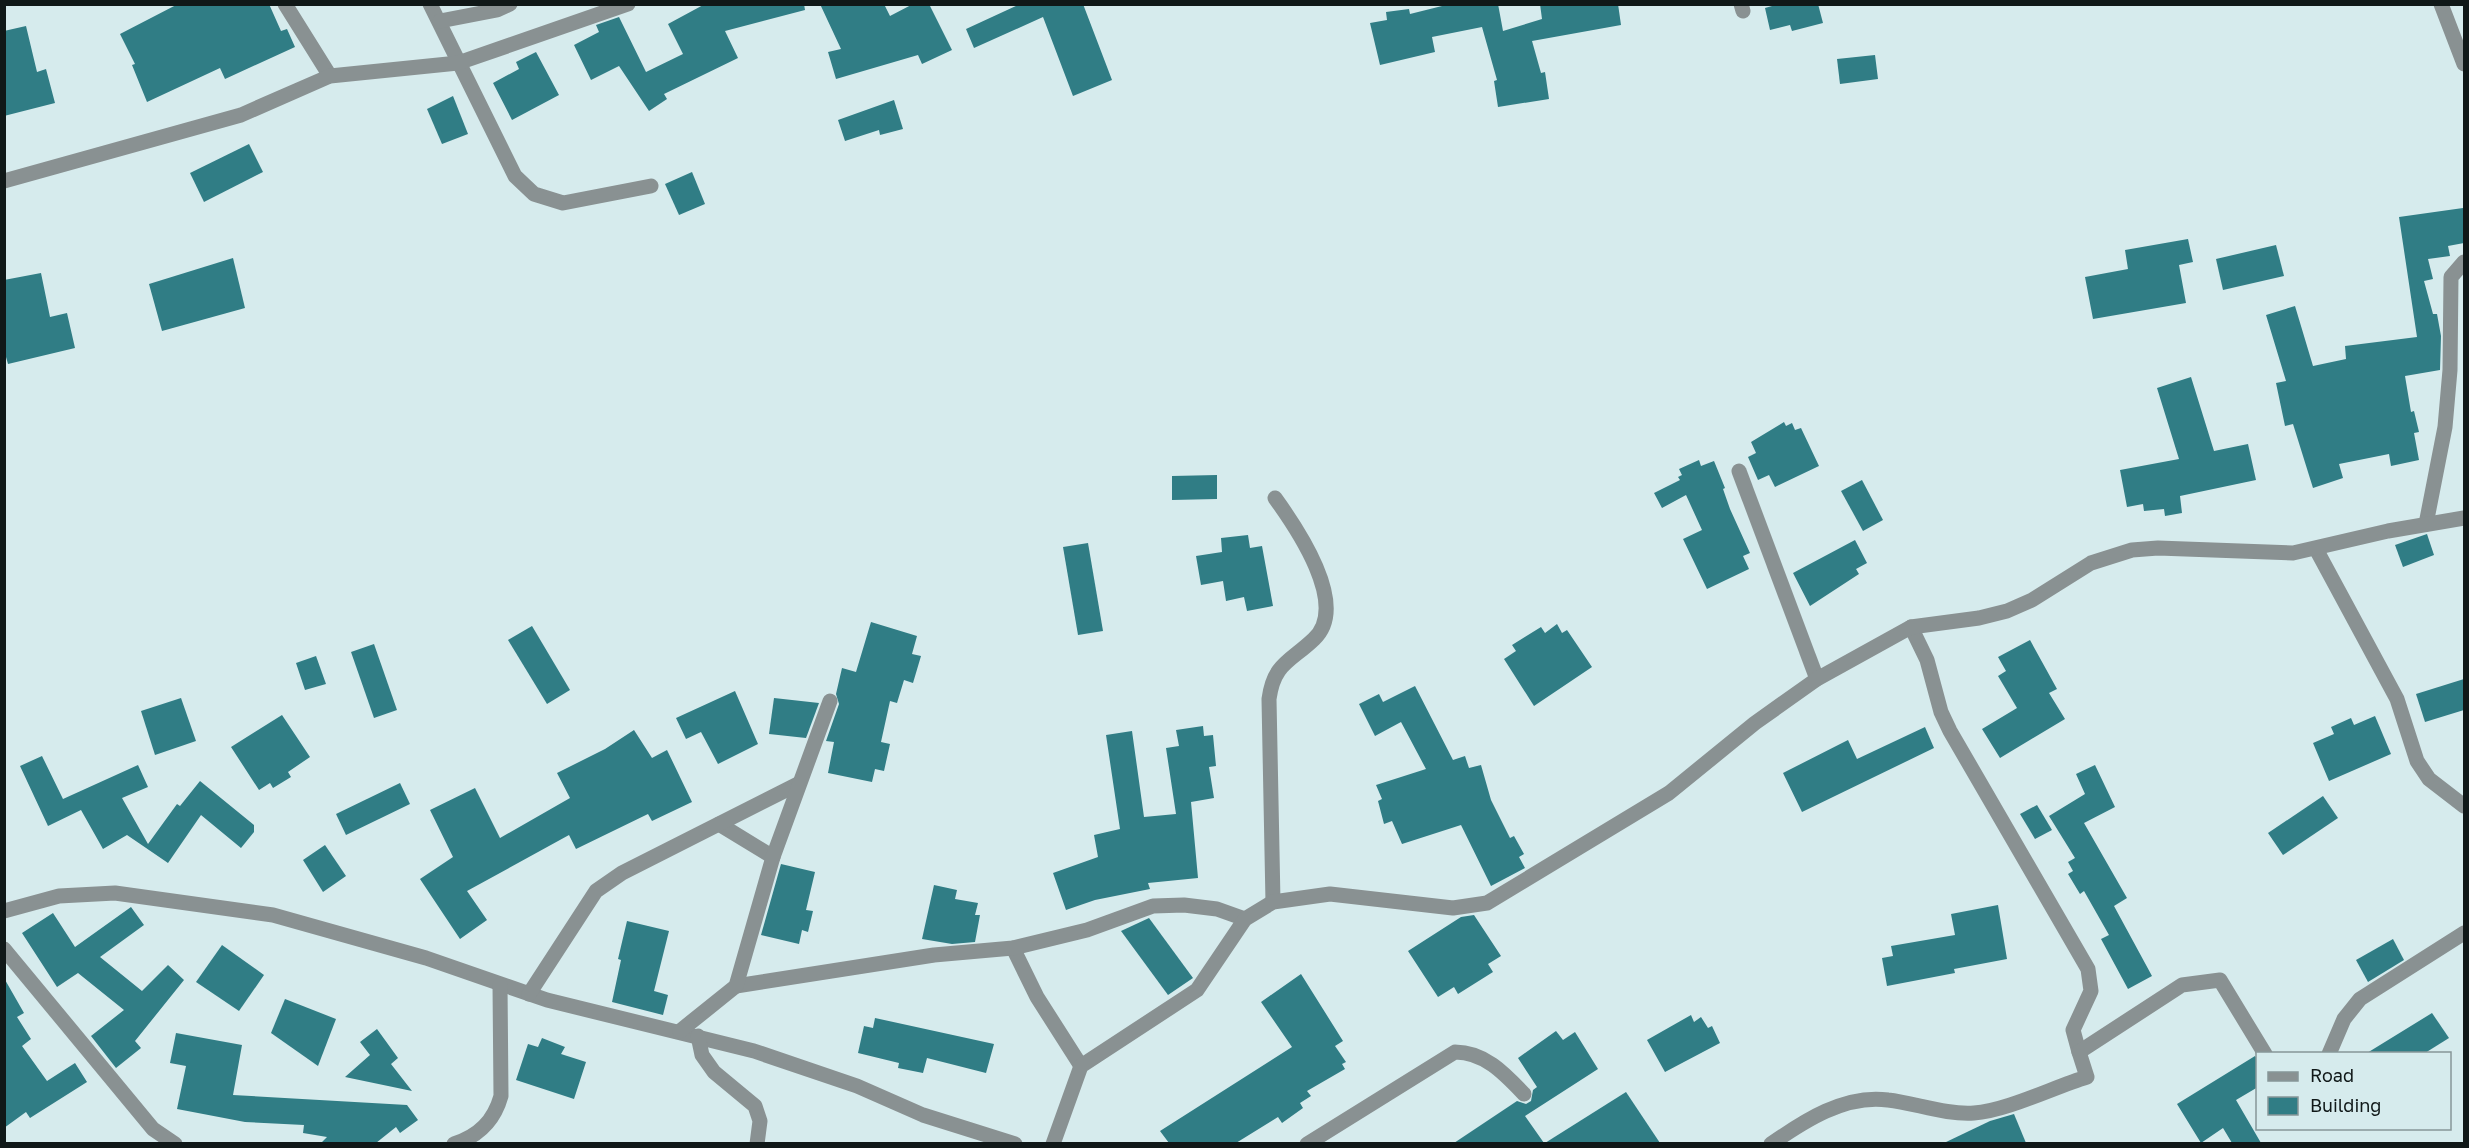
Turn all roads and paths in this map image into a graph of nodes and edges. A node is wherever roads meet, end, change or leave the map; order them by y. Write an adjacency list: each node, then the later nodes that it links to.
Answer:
1 (285, 4): 9 (street)
2 (430, 4): 6 (street)
3 (510, 4): 6 (street)
4 (628, 4): 7 (street)
5 (2440, 4): 8 (street)
6 (440, 21): 7 (street)
7 (458, 63): 9 (street); 11 (street)
8 (2464, 64)
9 (330, 76): 10 (street)
10 (4, 182)
11 (651, 186)
12 (2464, 262): 16 (street)
13 (1739, 471): 19 (street)
14 (1275, 498): 25 (street)
15 (2464, 518): 16 (street)
16 (2426, 524): 17 (street)
17 (2316, 549): 18 (street); 22 (street)
18 (1911, 627): 19 (street); 36 (street)
19 (1817, 679): 25 (street)
20 (830, 701): 21 (street)
21 (798, 784): 23 (street); 24 (street)
22 (2464, 806)
23 (719, 824): 24 (street); 33 (street)
24 (773, 857): 32 (street)
25 (1273, 902): 27 (street)
26 (4, 910): 31 (street)
27 (1245, 919): 29 (street); 39 (street)
28 (2464, 933): 38 (street)
29 (1013, 948): 32 (street); 39 (street)
30 (4, 949): 41 (street)
31 (500, 985): 33 (street); 42 (street)
32 (736, 986): 34 (street)
33 (529, 994): 34 (street)
34 (680, 1031): 35 (street)
35 (698, 1036): 43 (street); 44 (street)
36 (2079, 1052): 37 (street); 47 (street)
37 (2264, 1052)
38 (2329, 1052)
39 (1082, 1066): 45 (street)
40 (1524, 1094): 46 (street)
41 (175, 1143)
42 (454, 1143)
43 (757, 1143)
44 (1015, 1143)
45 (1053, 1143)
46 (1307, 1143)
47 (1771, 1143)

